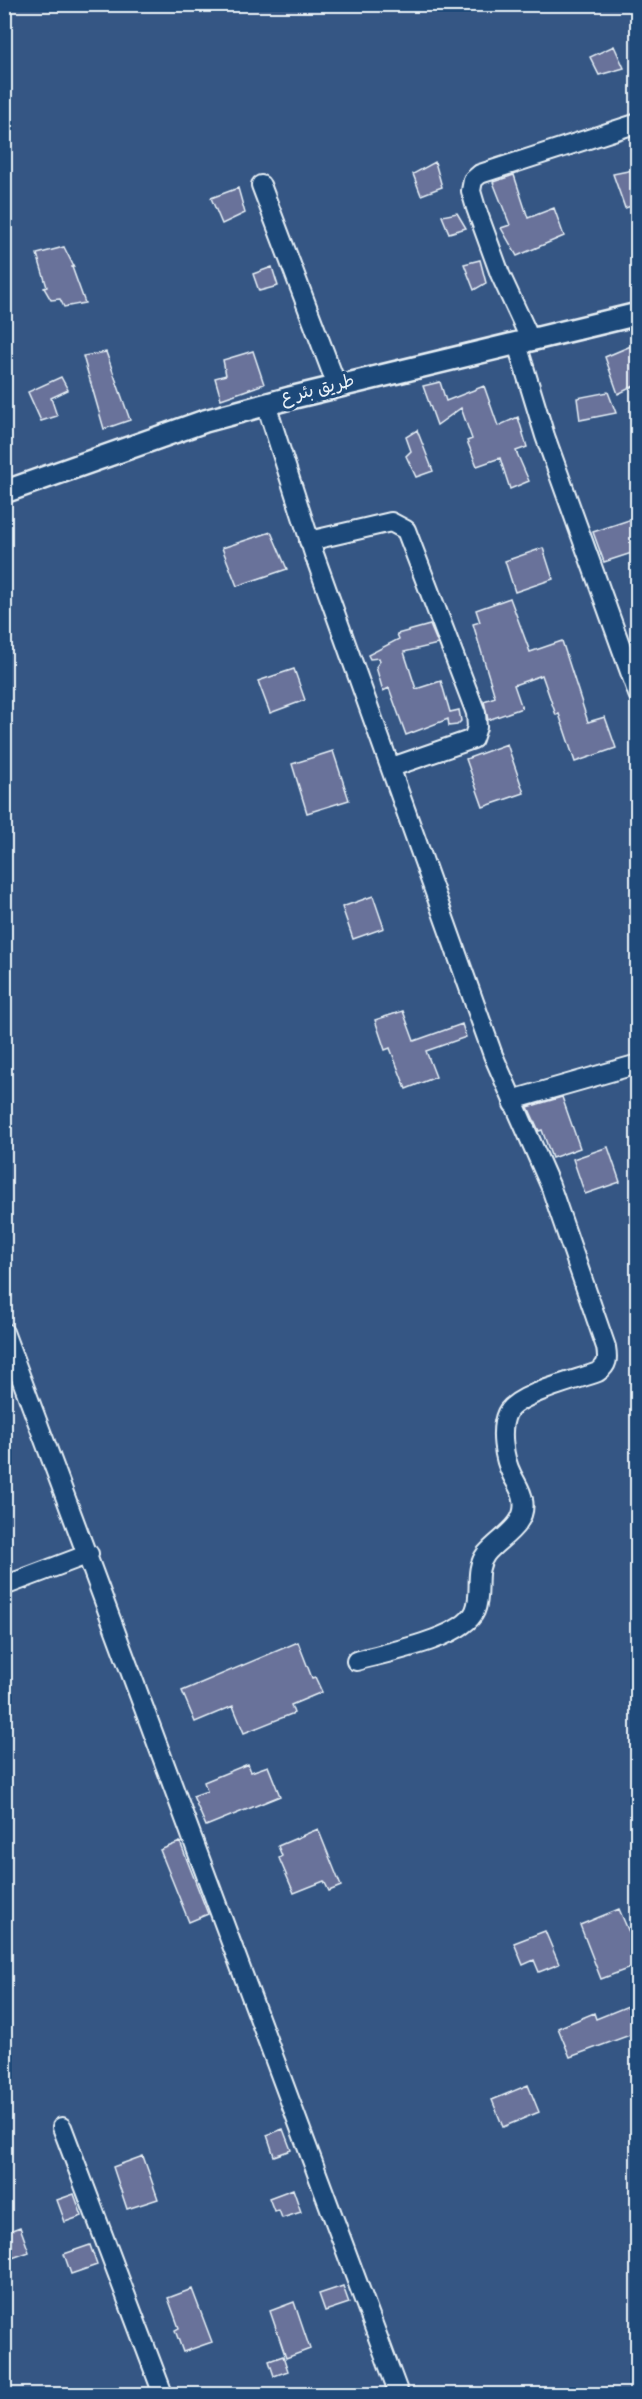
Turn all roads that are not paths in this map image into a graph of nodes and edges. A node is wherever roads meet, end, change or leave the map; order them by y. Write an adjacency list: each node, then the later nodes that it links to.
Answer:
1 (638, 123): 4 (street)
2 (261, 185): 5 (street)
3 (638, 314): 4 (street, طريق بئر ع)
4 (524, 342): 5 (street, طريق بئر ع); 9 (street)
5 (337, 386): 6 (street, طريق بئر ع)
6 (266, 404): 7 (street, طريق بئر ع); 8 (street)
7 (4, 492)
8 (309, 541): 10 (street); 10 (street)
9 (638, 694)
10 (392, 767): 12 (street)
11 (638, 1064): 12 (street)
12 (513, 1104): 16 (street)
13 (4, 1332): 14 (street)
14 (89, 1554): 15 (street); 19 (street)
15 (4, 1586)
16 (356, 1661)
17 (62, 2127): 18 (street)
18 (163, 2394)
19 (399, 2394)

